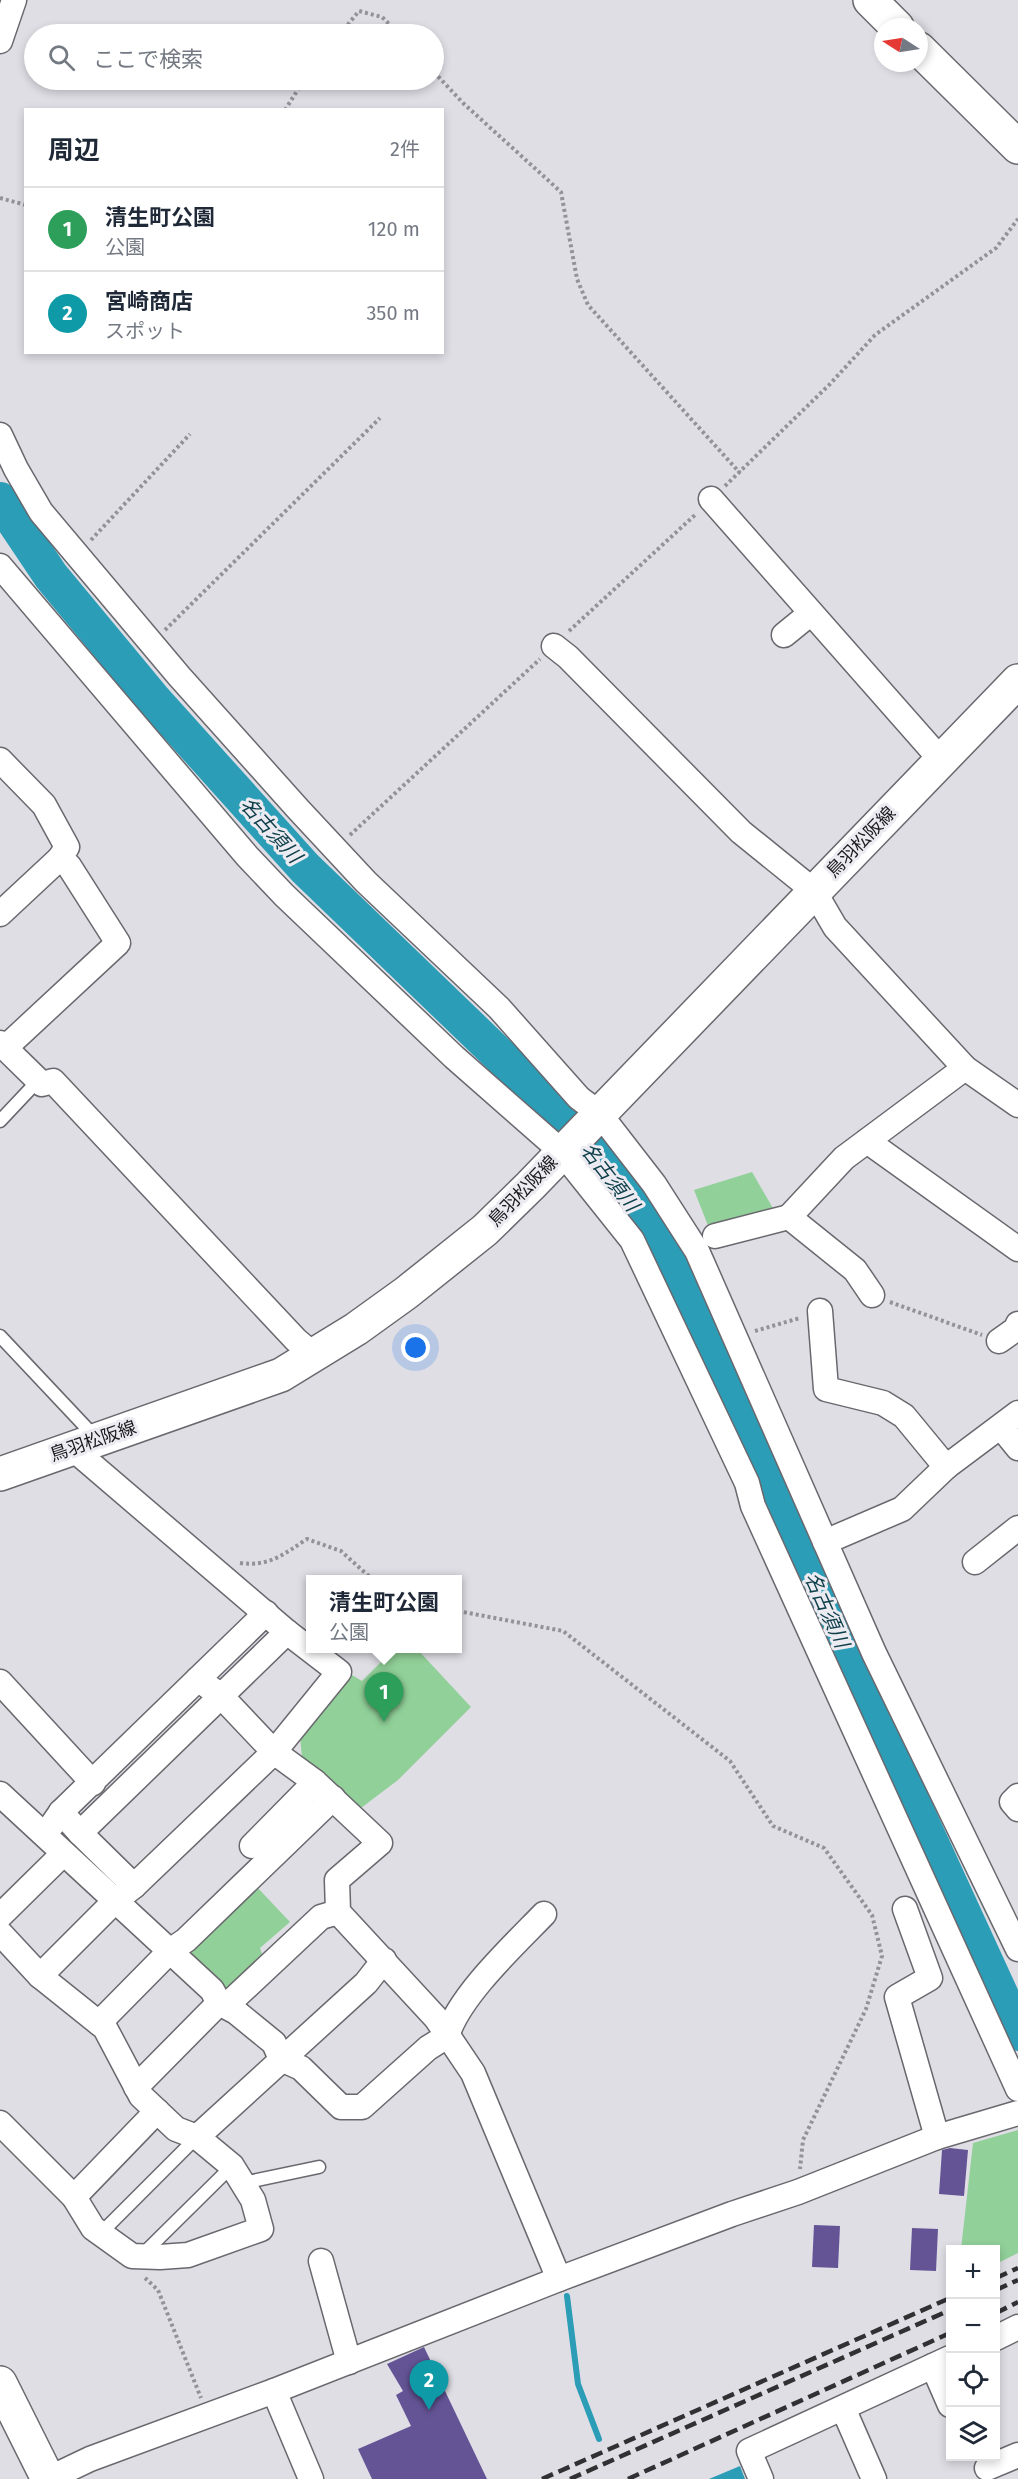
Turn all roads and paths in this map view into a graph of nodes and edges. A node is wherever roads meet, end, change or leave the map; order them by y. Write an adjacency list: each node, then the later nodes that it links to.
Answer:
1 (14, 0): 6 (street)
2 (870, 0): 3 (main road)
3 (888, 18)
4 (348, 24): 5 (path)
5 (389, 24)
6 (0, 40)
7 (928, 58): 11 (main road)
8 (444, 83): 19 (path)
9 (298, 90): 10 (path)
10 (286, 108)
11 (1018, 147)
12 (0, 198): 13 (path)
13 (24, 204)
14 (1018, 219): 19 (path)
15 (381, 418): 24 (path)
16 (190, 434): 21 (path)
17 (0, 435): 18 (street)
18 (8, 473): 38 (street)
19 (740, 473): 20 (path)
20 (711, 499): 23 (street); 26 (path)
21 (88, 543)
22 (0, 566): 41 (street)
23 (811, 613): 25 (street); 29 (street)
24 (156, 624)
25 (784, 635)
26 (554, 646): 30 (path); 32 (street)
27 (1018, 681): 29 (main road, 鳥羽松阪線)
28 (0, 760): 31 (street)
29 (941, 760): 32 (main road, 鳥羽松阪線)
30 (339, 830)
31 (60, 858): 33 (street); 34 (street)
32 (814, 891): 35 (street); 38 (main road, 鳥羽松阪線)
33 (5, 899)
34 (2, 1048): 36 (street)
35 (965, 1068): 37 (street); 40 (street)
36 (42, 1084): 39 (lane); 51 (street)
37 (1018, 1105)
38 (599, 1113): 41 (main road, 鳥羽松阪線); 49 (street)
39 (0, 1121)
40 (867, 1141): 42 (street); 44 (street)
41 (561, 1151): 51 (main road, 鳥羽松阪線); 97 (street)
42 (789, 1217): 43 (street); 45 (street)
43 (715, 1236)
44 (1018, 1249)
45 (872, 1295): 50 (path)
46 (820, 1311): 49 (path); 55 (street)
47 (1018, 1324): 50 (street)
48 (0, 1336): 53 (lane)
49 (735, 1338): 58 (street)
50 (999, 1341)
51 (314, 1355): 53 (main road, 鳥羽松阪線)
52 (1010, 1420): 54 (street); 55 (street)
53 (84, 1444): 56 (main road, 鳥羽松阪線); 60 (street)
54 (1018, 1448)
55 (946, 1467): 58 (street)
56 (0, 1474)
57 (1018, 1528): 59 (street)
58 (825, 1542): 88 (street)
59 (975, 1562)
60 (221, 1575): 61 (path); 63 (street)
61 (367, 1575)
62 (462, 1612): 105 (path)
63 (266, 1613): 64 (street); 67 (street)
64 (287, 1632): 65 (street); 69 (street)
65 (306, 1647)
66 (314, 1653): 70 (street)
67 (198, 1679): 69 (street); 71 (street)
68 (0, 1682): 71 (street)
69 (221, 1696): 70 (street); 77 (street)
70 (274, 1752): 72 (street); 81 (street)
71 (93, 1783): 76 (street)
72 (324, 1790): 79 (street); 84 (street); 89 (street)
73 (1018, 1796): 75 (street)
74 (1, 1798): 78 (street)
75 (1018, 1809)
76 (61, 1812): 77 (street); 78 (street)
77 (81, 1833): 81 (street)
78 (45, 1837): 80 (street)
79 (252, 1846)
80 (63, 1854): 82 (street); 86 (street)
81 (134, 1886): 82 (street)
82 (115, 1901): 89 (street); 91 (street)
83 (905, 1909): 101 (street)
84 (338, 1912): 90 (street); 92 (street)
85 (544, 1914): 94 (street)
86 (0, 1916)
87 (0, 1933): 91 (street)
88 (1018, 1949)
89 (170, 1951): 92 (street); 93 (street)
90 (384, 1960): 94 (street); 95 (street)
91 (40, 1976): 93 (street)
92 (223, 2004): 95 (street); 96 (street)
93 (99, 2023): 96 (street)
94 (447, 2036): 95 (street); 110 (street)
95 (281, 2059): 102 (street)
96 (136, 2087): 98 (street)
97 (1018, 2089)
98 (157, 2111): 102 (street); 106 (street)
99 (1018, 2113): 101 (street)
100 (0, 2122): 106 (street)
101 (937, 2136): 105 (street)
102 (197, 2137): 104 (street); 107 (lane)
103 (319, 2167): 104 (lane)
104 (238, 2175): 108 (lane); 108 (street)
105 (798, 2192): 110 (street)
106 (74, 2197): 107 (street)
107 (101, 2233): 108 (street)
108 (136, 2256): 119 (path)
109 (321, 2261): 113 (street)
110 (559, 2278): 113 (street)
111 (1018, 2327): 112 (street)
112 (1000, 2336)
113 (348, 2362): 117 (street)
114 (942, 2362): 115 (street); 118 (street)
115 (946, 2381)
116 (0, 2383): 122 (main road)
117 (273, 2391): 119 (street); 123 (street)
118 (843, 2408): 124 (street); 125 (street)
119 (208, 2415): 122 (street)
120 (1018, 2455): 121 (street)
121 (981, 2468)
122 (48, 2479)
123 (311, 2479)
124 (761, 2479)
125 (874, 2479)

